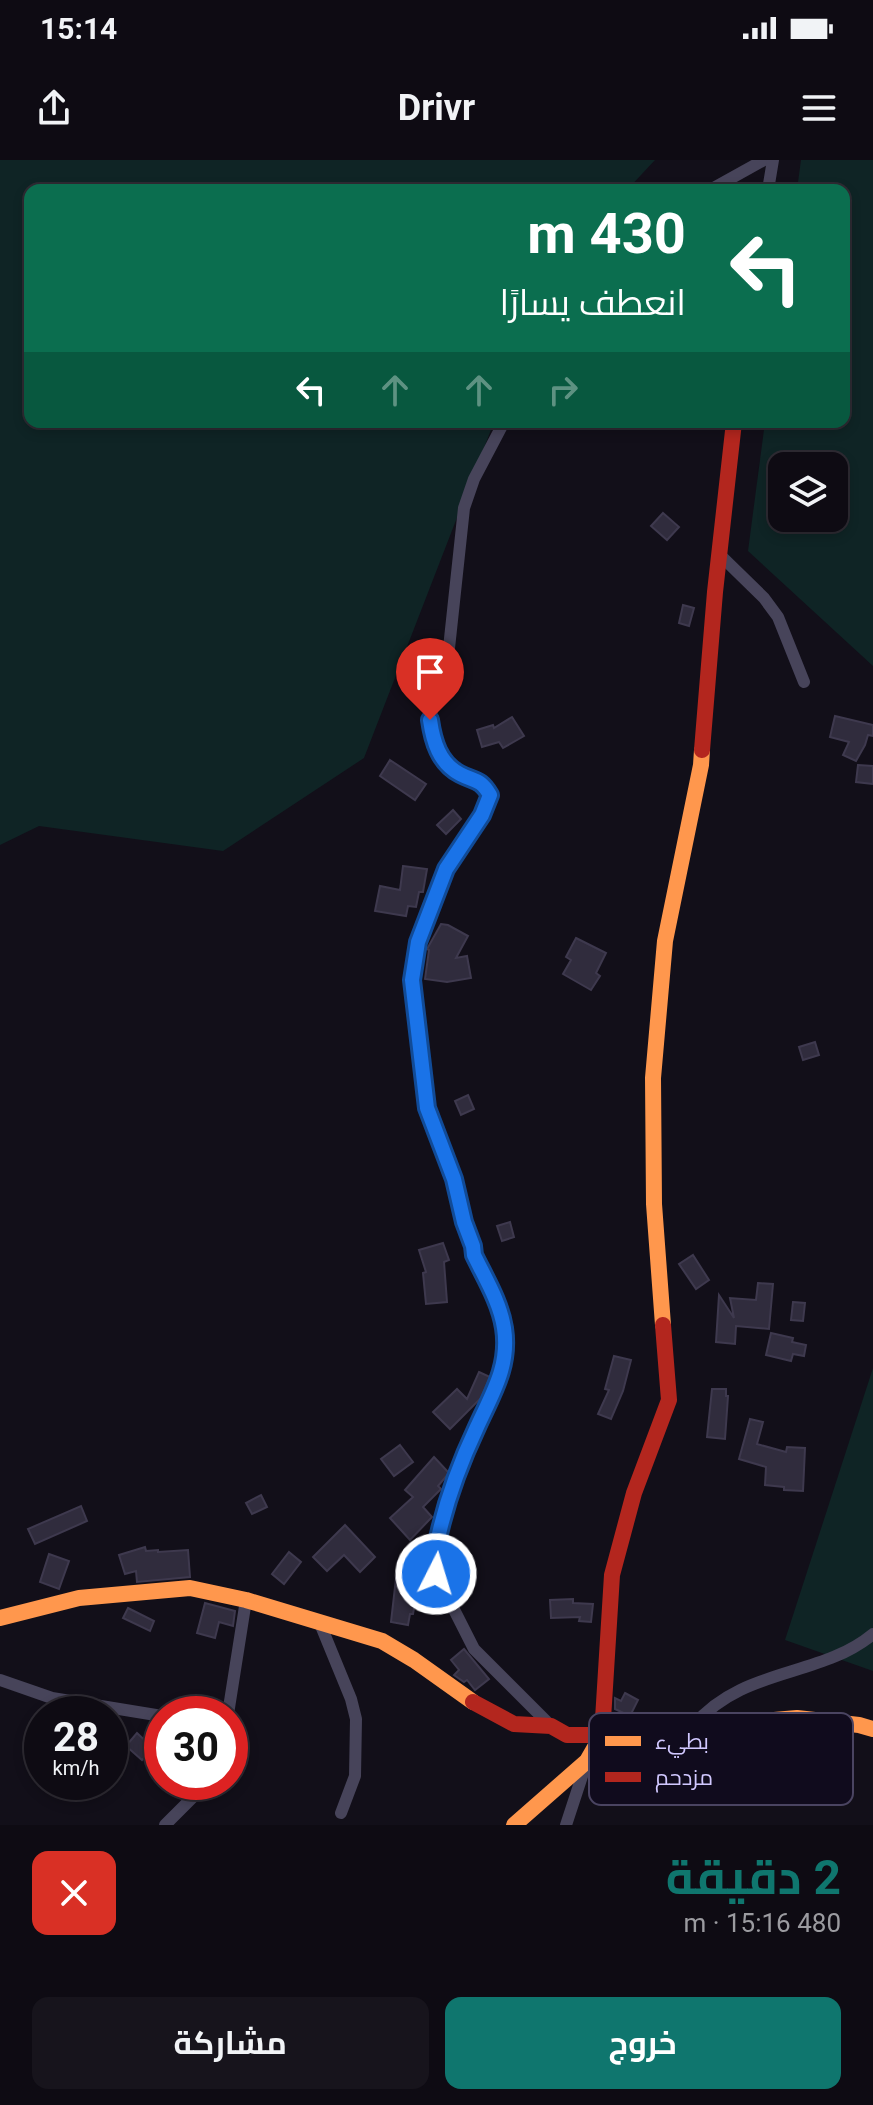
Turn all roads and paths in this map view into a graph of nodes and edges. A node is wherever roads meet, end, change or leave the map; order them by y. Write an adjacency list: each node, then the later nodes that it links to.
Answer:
1 (764, 160): 3 (street)
2 (773, 160): 4 (street)
3 (721, 184)
4 (769, 184)
5 (501, 428): 19 (street)
6 (733, 428): 7 (street)
7 (719, 554): 8 (street); 16 (street)
8 (804, 682)
9 (246, 1600): 10 (street); 11 (street); 14 (street)
10 (0, 1618)
11 (319, 1621): 19 (street); 25 (street)
12 (873, 1634): 17 (street)
13 (0, 1680): 15 (street)
14 (231, 1696)
15 (144, 1713)
16 (603, 1713)
17 (705, 1713)
18 (853, 1724): 20 (street)
19 (551, 1726): 21 (street)
20 (873, 1729)
21 (589, 1735)
22 (589, 1758): 23 (street)
23 (587, 1761): 27 (street); 28 (street)
24 (190, 1800): 26 (street)
25 (341, 1813)
26 (165, 1825)
27 (514, 1825)
28 (566, 1825)

